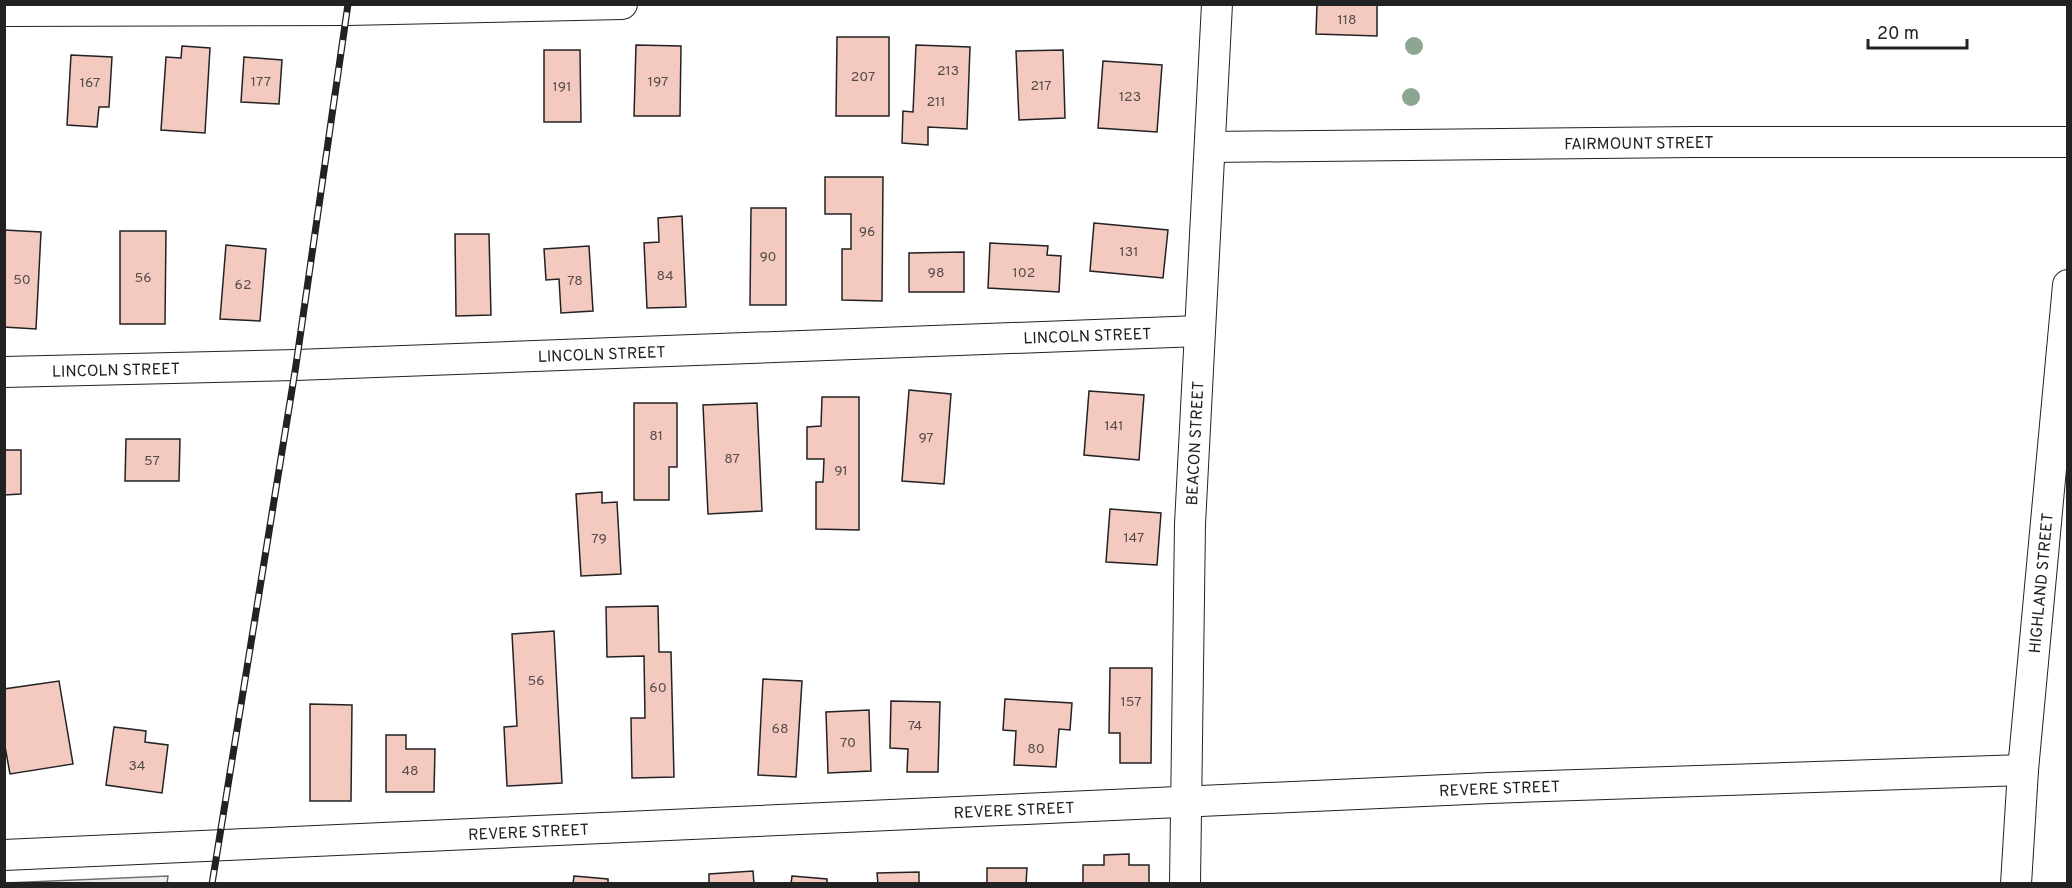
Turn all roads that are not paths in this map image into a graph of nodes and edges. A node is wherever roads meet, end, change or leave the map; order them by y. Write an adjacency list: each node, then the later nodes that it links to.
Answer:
1 (621, 4): 3 (street)
2 (1217, 4): 5 (street, BEACON STREET)
3 (4, 11)
4 (2067, 142): 5 (street, FAIRMOUNT STREET)
5 (1210, 147): 7 (street, BEACON STREET)
6 (2067, 285): 9 (street, HIGHLAND STREET)
7 (1199, 331): 8 (street, LINCOLN STREET); 11 (street, BEACON STREET)
8 (4, 372)
9 (2058, 514): 10 (street, HIGHLAND STREET)
10 (2023, 770): 11 (street, REVERE STREET); 14 (street, HIGHLAND STREET)
11 (1184, 803): 12 (street, REVERE STREET); 13 (street, BEACON STREET)
12 (4, 855)
13 (1185, 884)
14 (2016, 884)

